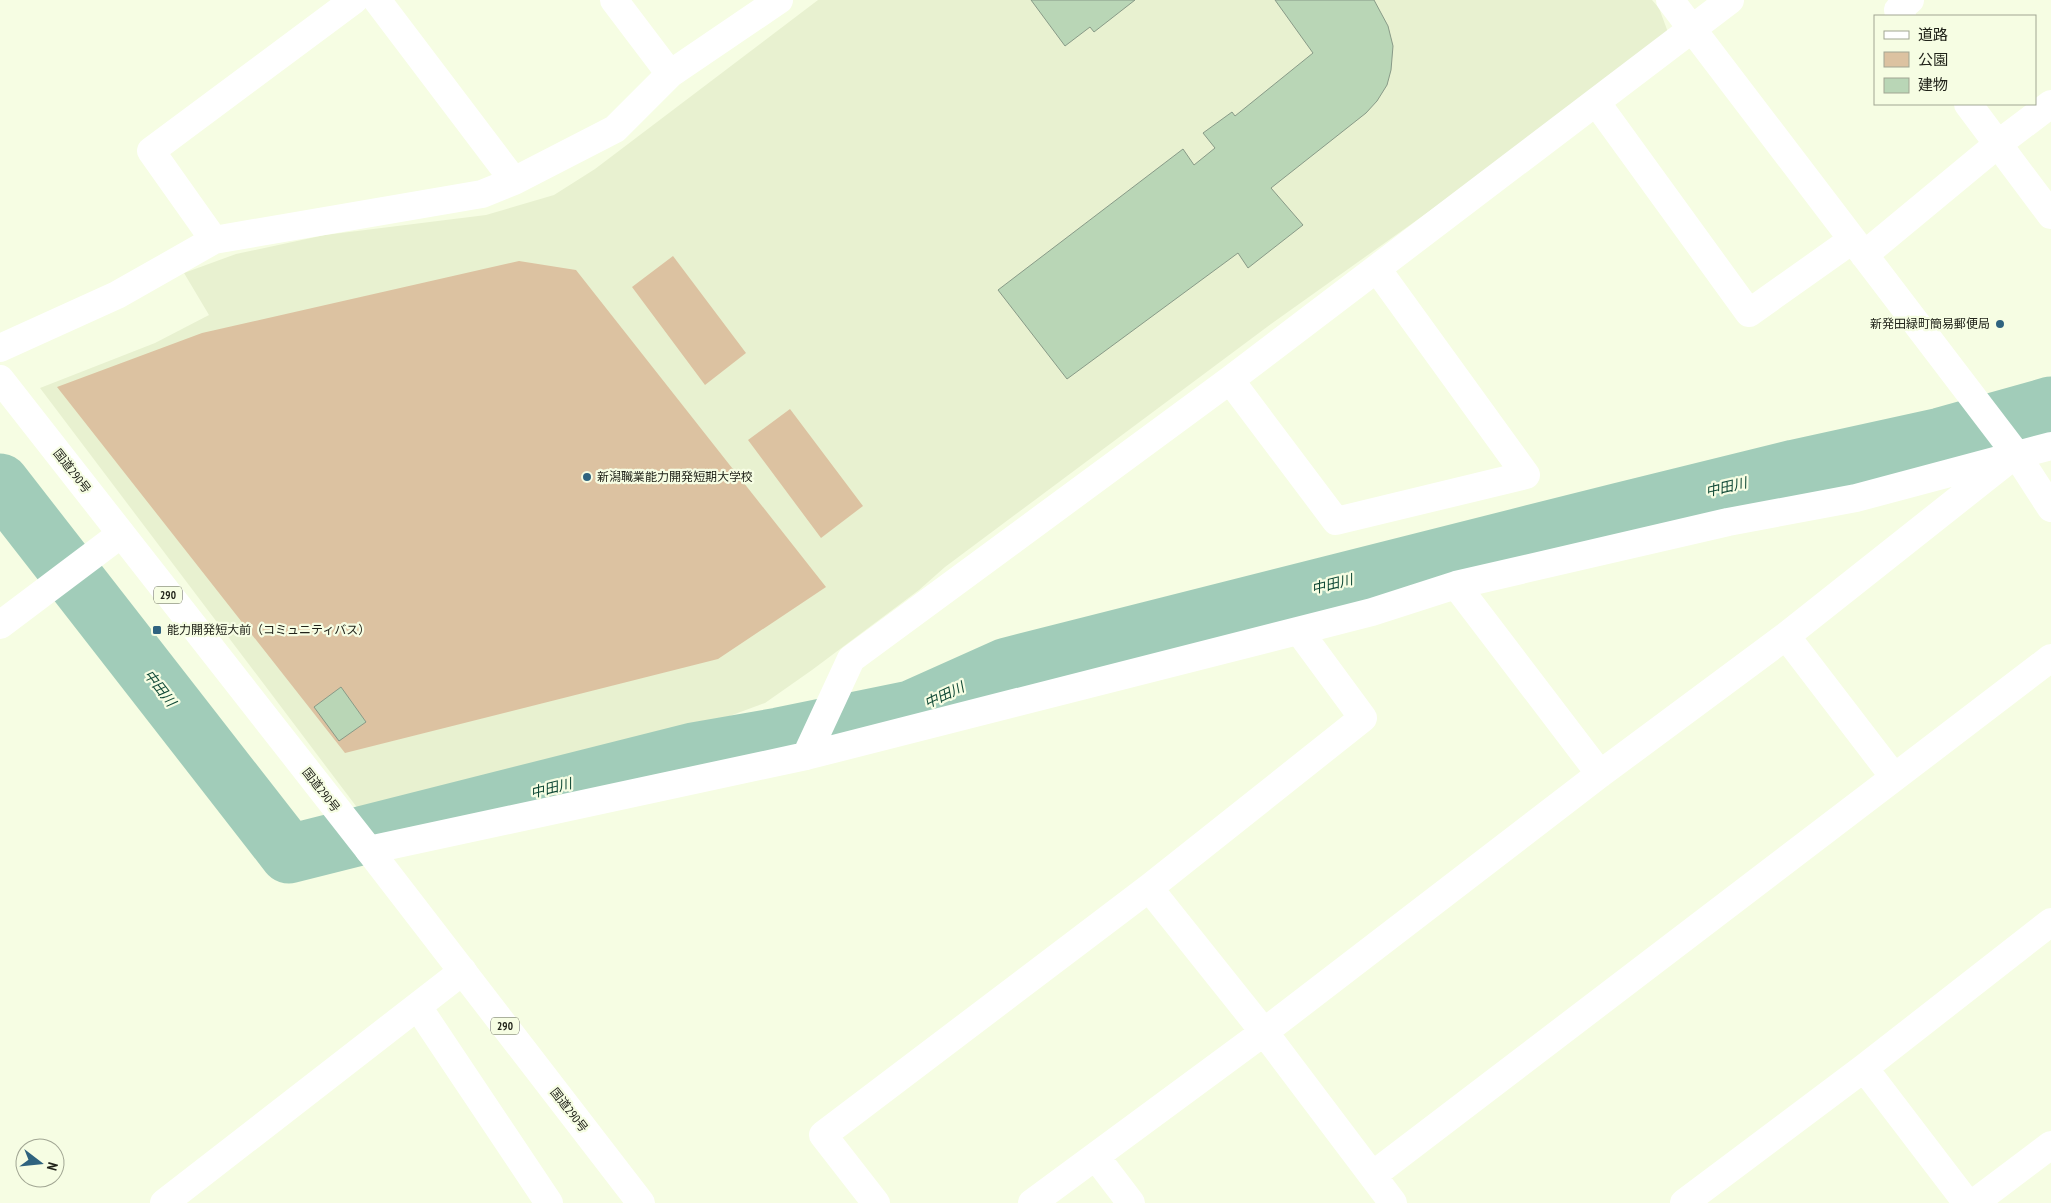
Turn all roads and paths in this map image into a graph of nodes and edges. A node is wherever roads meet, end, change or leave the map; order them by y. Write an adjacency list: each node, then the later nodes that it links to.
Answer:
1 (354, 0): 17 (main road)
2 (377, 0): 15 (main road)
3 (614, 0): 10 (main road)
4 (779, 0): 10 (main road)
5 (1670, 0): 9 (main road)
6 (1730, 0): 9 (main road)
7 (1910, 0): 8 (main road)
8 (1901, 15)
9 (1692, 30): 11 (main road); 18 (main road)
10 (670, 74): 15 (main road)
11 (1596, 102): 18 (main road); 19 (main road)
12 (2051, 104): 14 (main road)
13 (1969, 105): 14 (main road)
14 (1998, 144): 16 (main road); 18 (main road)
15 (514, 181): 17 (main road)
16 (2051, 215)
17 (214, 240): 20 (main road)
18 (1858, 248): 24 (main road)
19 (1377, 269): 22 (main road); 22 (main road)
20 (0, 348)
21 (0, 379): 26 (main road, 国道290号 / 290)
22 (1230, 380): 32 (main road)
23 (2051, 446): 24 (main road)
24 (2010, 447): 25 (main road); 27 (main road); 30 (main road)
25 (2051, 508)
26 (121, 534): 28 (main road); 35 (main road, 国道290号 / 290)
27 (1456, 585): 29 (main road); 33 (main road)
28 (0, 625)
29 (1299, 631): 32 (main road); 36 (main road)
30 (1786, 636): 33 (main road); 34 (main road)
31 (2051, 658): 34 (main road)
32 (806, 756): 35 (main road)
33 (1600, 774): 40 (main road)
34 (1894, 777): 44 (main road)
35 (369, 850): 38 (main road, 国道290号 / 290)
36 (1149, 888): 40 (main road); 48 (main road)
37 (2051, 922): 41 (main road)
38 (462, 971): 39 (main road); 47 (main road, 国道290号 / 290)
39 (418, 1007): 45 (main road); 46 (main road)
40 (1264, 1032): 43 (main road); 44 (main road)
41 (1864, 1068): 52 (main road); 53 (main road)
42 (2051, 1145): 54 (main road)
43 (1096, 1157): 49 (main road); 50 (main road)
44 (1373, 1175): 51 (main road)
45 (164, 1203)
46 (549, 1203)
47 (641, 1203)
48 (876, 1203)
49 (1032, 1203)
50 (1131, 1203)
51 (1393, 1203)
52 (1684, 1203)
53 (1967, 1203)
54 (1974, 1203)

